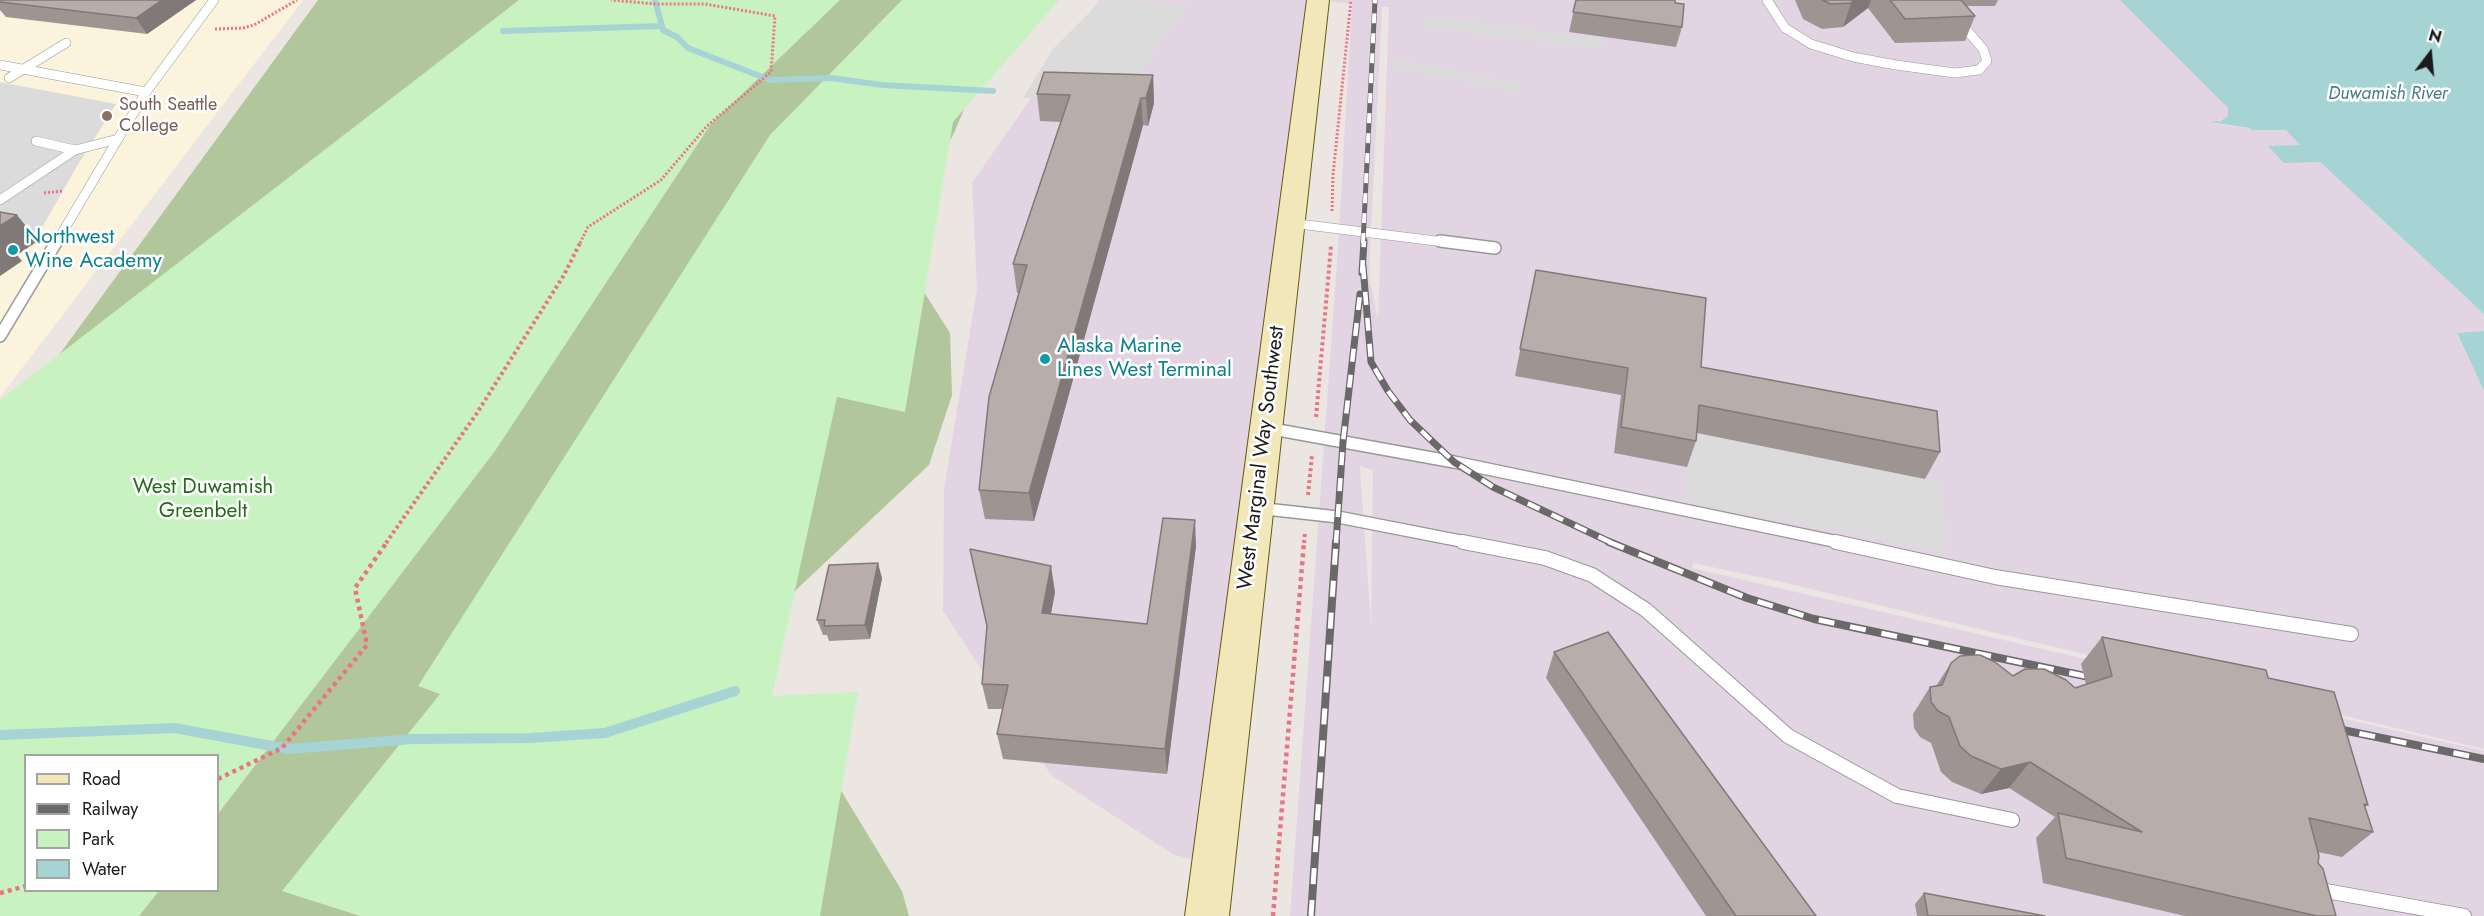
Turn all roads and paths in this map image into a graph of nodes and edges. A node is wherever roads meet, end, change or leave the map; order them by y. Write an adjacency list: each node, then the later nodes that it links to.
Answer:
1 (214, 0): 7 (lane)
2 (297, 0): 7 (path)
3 (611, 0): 27 (path)
4 (1317, 0): 21 (main road, West Marginal Way Southwest)
5 (1767, 0): 6 (lane)
6 (1941, 0)
7 (193, 29): 15 (lane)
8 (66, 43): 10 (lane)
9 (0, 65): 10 (lane)
10 (23, 69): 11 (lane); 12 (lane)
11 (9, 78)
12 (74, 79): 13 (lane); 14 (lane)
13 (120, 87): 15 (lane); 16 (lane)
14 (60, 88)
15 (146, 92): 17 (lane)
16 (106, 96)
17 (118, 139): 19 (lane); 23 (lane)
18 (36, 141): 19 (lane)
19 (75, 150): 20 (lane)
20 (0, 200)
21 (1291, 223): 22 (lane); 24 (main road, West Marginal Way Southwest)
22 (1495, 248)
23 (0, 336)
24 (1266, 428): 25 (main road, West Marginal Way Southwest); 26 (lane)
25 (1256, 508): 28 (lane); 32 (main road, West Marginal Way Southwest)
26 (2350, 634)
27 (219, 780)
28 (2012, 820)
29 (2297, 885): 33 (lane)
30 (24, 887): 31 (path)
31 (0, 893)
32 (1207, 916)
33 (2464, 916)

